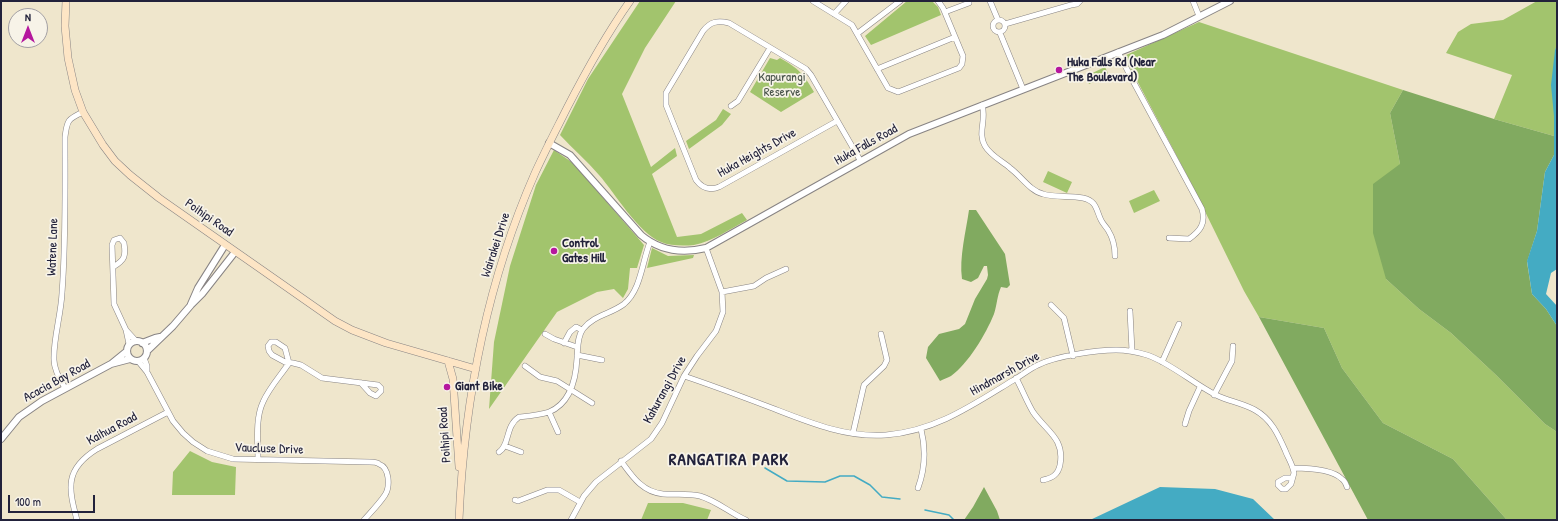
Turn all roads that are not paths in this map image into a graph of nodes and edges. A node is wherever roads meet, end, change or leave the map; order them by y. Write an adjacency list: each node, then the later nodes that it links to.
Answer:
1 (66, 1): 26 (main road, Poihipi Road)
2 (630, 1): 28 (main road, Wairakei Drive)
3 (813, 1): 13 (street)
4 (846, 1): 13 (street)
5 (900, 1): 17 (street)
6 (938, 1): 12 (street)
7 (990, 1): 15 (street)
8 (1080, 1): 16 (street)
9 (1193, 1): 14 (street)
10 (1230, 1): 14 (street, Huka Falls Road)
11 (969, 3): 12 (street)
12 (945, 12): 19 (street)
13 (834, 14): 17 (street)
14 (1199, 16): 21 (street, Huka Falls Road)
15 (998, 20): 16 (street); 18 (street)
16 (1005, 24): 18 (street)
17 (858, 33): 22 (street)
18 (1000, 33): 23 (street)
19 (955, 37): 22 (street); 22 (street)
20 (770, 48): 25 (street); 27 (street, Huka Heights Drive); 27 (street, Huka Heights Drive)
21 (1118, 52): 23 (street, Huka Falls Road); 30 (street)
22 (877, 69)
23 (1023, 89): 24 (street, Huka Falls Road)
24 (982, 105): 29 (street, Huka Falls Road); 35 (street)
25 (731, 106)
26 (83, 112): 32 (main road, Poihipi Road); 73 (street, Watene Lane)
27 (837, 121): 29 (street, Huka Heights Drive)
28 (549, 143): 31 (street, Huka Falls Road); 67 (main road, Wairakei Drive)
29 (860, 160): 33 (street, Huka Falls Road)
30 (1169, 238)
31 (650, 242): 33 (street, Huka Falls Road); 44 (street)
32 (225, 245): 34 (main road, Poihipi Road); 39 (street)
33 (706, 248): 38 (street, Kahurangi Drive)
34 (236, 252): 39 (street); 62 (main road, Poihipi Road)
35 (1115, 256)
36 (113, 267): 36 (street); 43 (street)
37 (786, 269): 38 (street)
38 (722, 292): 69 (street, Kahurangi Drive)
39 (191, 305): 47 (street)
40 (1051, 305): 57 (street)
41 (1130, 311): 55 (street)
42 (1179, 324): 64 (street)
43 (126, 330): 48 (street); 50 (street)
44 (582, 330): 49 (street); 52 (street)
45 (545, 334): 49 (street)
46 (881, 334): 82 (street)
47 (160, 337): 48 (street); 54 (street)
48 (139, 342): 50 (street); 54 (street)
49 (564, 343): 52 (street)
50 (129, 344): 53 (street)
51 (1233, 346): 75 (street)
52 (577, 347): 56 (street)
53 (127, 351): 59 (street); 65 (street, Acacia Bay Road)
54 (147, 351): 58 (street)
55 (1132, 351): 57 (street, Hindmarsh Drive); 64 (street, Hindmarsh Drive)
56 (577, 355): 60 (street); 74 (street)
57 (1074, 356): 70 (street, Hindmarsh Drive)
58 (144, 358): 61 (street); 68 (street, Vaucluse Drive)
59 (130, 359): 61 (street, Acacia Bay Road); 65 (street, Acacia Bay Road)
60 (602, 360)
61 (138, 361): 68 (street, Vaucluse Drive)
62 (448, 361): 67 (main road, Poihipi Road); 92 (main road, Poihipi Road)
63 (289, 362): 63 (street); 71 (street); 87 (street)
64 (1162, 362): 72 (street, Hindmarsh Drive)
65 (111, 364): 73 (street, Acacia Bay Road)
66 (525, 366): 74 (street)
67 (476, 369): 92 (main road, Wairakei Drive)
68 (147, 372): 77 (street, Vaucluse Drive)
69 (684, 376): 82 (street, Hindmarsh Drive); 88 (street, Kahurangi Drive)
70 (1016, 378): 80 (street, Hindmarsh Drive); 91 (street)
71 (361, 383)
72 (1200, 387): 75 (street, Hindmarsh Drive); 79 (street)
73 (65, 388): 83 (street, Acacia Bay Road)
74 (572, 389): 76 (street); 78 (street)
75 (1214, 395): 89 (street, Hindmarsh Drive)
76 (592, 403)
77 (168, 412): 87 (street, Vaucluse Drive); 97 (street, Kaihua Road)
78 (549, 412): 81 (street); 84 (street)
79 (1185, 424)
80 (921, 429): 82 (street, Hindmarsh Drive); 94 (street)
81 (558, 432)
82 (853, 433)
83 (1, 439)
84 (505, 446): 85 (street); 86 (street)
85 (499, 452)
86 (522, 452)
87 (258, 460): 98 (street, Vaucluse Drive)
88 (621, 461): 96 (street, Kahurangi Drive); 101 (street)
89 (1293, 468): 90 (street); 93 (street)
90 (1292, 478)
91 (1043, 480)
92 (461, 485): 99 (main road, Wairakei Drive)
93 (1347, 487)
94 (918, 488)
95 (515, 500): 96 (street)
96 (580, 502): 100 (street, Kahurangi Drive)
97 (77, 520)
98 (364, 520)
99 (459, 520)
100 (571, 520)
101 (746, 520)

